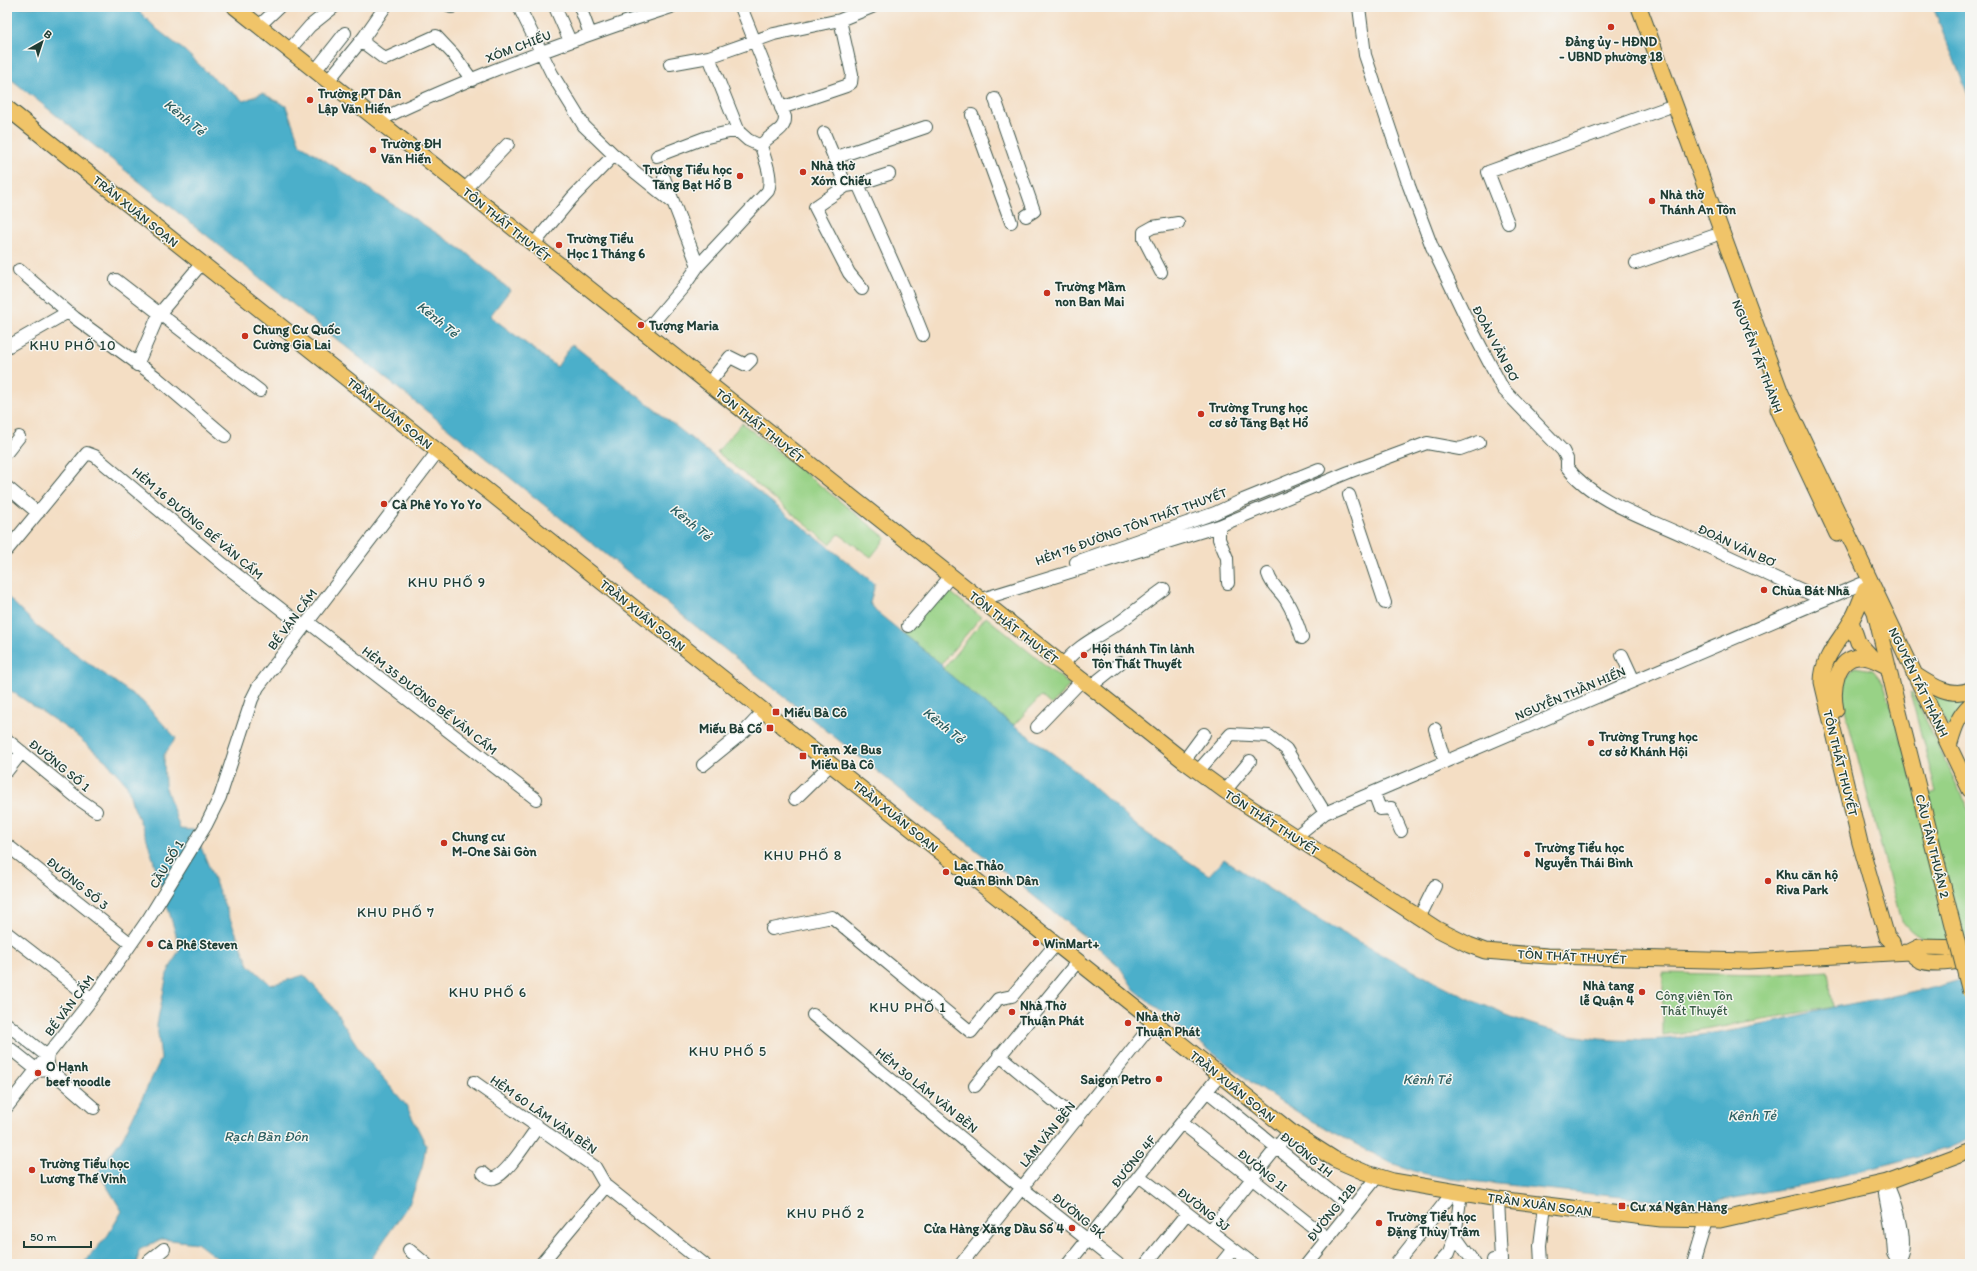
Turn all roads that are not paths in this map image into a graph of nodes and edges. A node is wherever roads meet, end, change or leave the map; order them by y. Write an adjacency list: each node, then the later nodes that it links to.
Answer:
1 (235, 7): 15 (main road, TÔN THẤT THUYẾT)
2 (279, 7): 15 (street)
3 (334, 7): 21 (street)
4 (385, 7): 18 (street)
5 (555, 7): 19 (street)
6 (580, 7): 17 (street)
7 (671, 7): 17 (street, XÓM CHIẾU)
8 (741, 7): 20 (street)
9 (872, 7): 14 (street)
10 (1359, 7): 86 (street, ĐOÀN VĂN BƠ)
11 (1628, 7): 31 (main road, NGUYỄN TẤT THÀNH)
12 (1639, 7): 88 (main road, NGUYỄN TẤT THÀNH)
13 (521, 11): 22 (street)
14 (840, 20): 20 (street); 30 (street)
15 (259, 26): 21 (main road, TÔN THẤT THUYẾT)
16 (345, 34): 25 (street)
17 (590, 34): 19 (street, XÓM CHIẾU)
18 (364, 37): 26 (street); 27 (street)
19 (570, 41): 22 (street, XÓM CHIẾU)
20 (756, 42): 23 (street); 30 (street)
21 (289, 50): 25 (main road, TÔN THẤT THUYẾT)
22 (541, 52): 26 (street, XÓM CHIẾU); 39 (street)
23 (709, 57): 24 (street); 35 (street)
24 (670, 64)
25 (315, 71): 27 (main road, TÔN THẤT THUYẾT)
26 (472, 80): 33 (street, XÓM CHIẾU)
27 (328, 81): 33 (main road, TÔN THẤT THUYẾT)
28 (995, 99): 47 (street)
29 (7, 108): 53 (main road, TRẦN XUÂN SOẠN)
30 (781, 108): 38 (street)
31 (1666, 108): 49 (street); 51 (main road, NGUYỄN TẤT THÀNH)
32 (972, 115): 48 (street)
33 (378, 121): 45 (main road, TÔN THẤT THUYẾT)
34 (926, 127): 41 (street)
35 (739, 132): 38 (street); 40 (street)
36 (824, 133): 41 (street)
37 (508, 144): 45 (street)
38 (761, 146): 55 (street)
39 (614, 155): 46 (street); 52 (street)
40 (657, 156)
41 (834, 158): 44 (street)
42 (889, 174): 44 (street)
43 (664, 178): 46 (street)
44 (852, 185): 59 (street); 63 (street)
45 (464, 190): 52 (main road, TÔN THẤT THUYẾT)
46 (671, 201): 55 (street)
47 (1026, 216)
48 (1011, 222)
49 (1508, 223)
50 (1178, 224): 57 (street)
51 (1713, 236): 54 (street); 83 (main road, NGUYỄN TẤT THÀNH)
52 (534, 245): 62 (main road, TÔN THẤT THUYẾT)
53 (202, 263): 61 (street); 72 (main road, TRẦN XUÂN SOẠN)
54 (1636, 263)
55 (698, 266): 62 (street)
56 (19, 270): 60 (street)
57 (1161, 272)
58 (116, 280): 61 (street)
59 (862, 289)
60 (68, 312): 64 (street); 66 (street)
61 (159, 314): 66 (street); 68 (street)
62 (644, 333): 67 (main road, TÔN THẤT THUYẾT)
63 (923, 335)
64 (7, 347)
65 (751, 360): 67 (street)
66 (137, 365): 69 (street)
67 (708, 384): 81 (main road, TÔN THẤT THUYẾT)
68 (260, 391)
69 (225, 436)
70 (19, 437): 73 (street)
71 (1479, 442): 78 (street)
72 (438, 451): 90 (street, BẾ VĂN CẤM); 103 (main road, TRẦN XUÂN SOẠN)
73 (7, 452)
74 (1319, 469): 85 (street, HẺM 76 ĐƯỜNG TÔN THẤT THUYẾT)
75 (7, 486): 77 (street)
76 (1349, 495): 87 (street)
77 (38, 513): 79 (street); 90 (street, HẺM 16 ĐƯỜNG BẾ VĂN CẤM)
78 (1219, 526): 82 (street); 85 (street)
79 (7, 550)
80 (1268, 574): 92 (street)
81 (950, 577): 85 (main road, TÔN THẤT THUYẾT); 91 (street)
82 (1228, 583)
83 (1863, 587): 86 (street, NGUYỄN THẦN HIẾN); 89 (main road, TÔN THẤT THUYẾT); 96 (main road, NGUYỄN TẤT THÀNH)
84 (1164, 589): 94 (street)
85 (977, 598): 94 (main road, TÔN THẤT THUYẾT)
86 (1824, 600): 98 (street, NGUYỄN THẦN HIẾN)
87 (1385, 603)
88 (1888, 618): 97 (main road, NGUYỄN TẤT THÀNH); 101 (main road, NGUYỄN TẤT THÀNH)
89 (1851, 620): 96 (main road); 135 (main road, TÔN THẤT THUYẾT)
90 (306, 625): 120 (street, HẺM 35 ĐƯỜNG BẾ VĂN CẤM); 124 (street, BẾ VĂN CẤM)
91 (908, 626)
92 (1302, 638)
93 (1622, 655): 98 (street)
94 (1063, 664): 99 (main road, TÔN THẤT THUYẾT)
95 (1120, 664): 99 (street)
96 (1881, 664): 101 (main road, NGUYỄN TẤT THÀNH); 135 (main road, TÔN THẤT THUYẾT)
97 (1914, 674): 100 (main road); 108 (main road, NGUYỄN TẤT THÀNH)
98 (1634, 681): 112 (street, NGUYỄN THẦN HIẾN)
99 (1087, 683): 104 (street); 110 (main road, TÔN THẤT THUYẾT)
100 (1970, 690)
101 (1900, 699): 136 (main road, CẦU TÂN THUẬN 2); 138 (main road, CẦU TÂN THUẬN 2, bridge)
102 (1970, 705): 108 (main road)
103 (764, 711): 113 (street); 114 (main road, TRẦN XUÂN SOẠN)
104 (1037, 727)
105 (1435, 729): 112 (street)
106 (1204, 734): 110 (street)
107 (7, 740): 109 (street, ĐƯỜNG SỐ 1)
108 (1949, 746): 117 (main road, NGUYỄN TẤT THÀNH)
109 (22, 752): 115 (street); 122 (street, ĐƯỜNG SỐ 1)
110 (1184, 761): 116 (main road, TÔN THẤT THUYẾT)
111 (1250, 761): 118 (street)
112 (1445, 762): 119 (street, NGUYỄN THẦN HIẾN)
113 (703, 764)
114 (831, 764): 121 (street); 134 (main road, TRẦN XUÂN SOẠN)
115 (7, 771)
116 (1198, 772): 118 (main road, TÔN THẤT THUYẾT); 123 (street)
117 (1970, 790)
118 (1225, 791): 126 (main road, TÔN THẤT THUYẾT)
119 (1374, 792): 123 (street, NGUYỄN THẦN HIẾN); 125 (street)
120 (536, 799)
121 (796, 799)
122 (96, 811)
123 (1325, 813): 126 (street, NGUYỄN THẦN HIẾN)
124 (206, 825): 129 (street, CẦU SỐ 1)
125 (1401, 831)
126 (1295, 837): 130 (main road, TÔN THẤT THUYẾT)
127 (7, 845): 133 (street, ĐƯỜNG SỐ 3)
128 (1435, 886): 130 (street)
129 (149, 918): 133 (street, BẾ VĂN CẤM)
130 (1419, 918): 135 (main road, TÔN THẤT THUYẾT)
131 (772, 929): 134 (street)
132 (7, 933): 139 (street)
133 (131, 944): 139 (street, BẾ VĂN CẤM)
134 (1056, 944): 137 (main road, TRẦN XUÂN SOẠN)
135 (1899, 949): 136 (main road)
136 (1969, 951)
137 (1078, 961): 141 (main road, TRẦN XUÂN SOẠN); 144 (street)
138 (1970, 992)
139 (92, 999): 145 (street, BẾ VĂN CẤM)
140 (813, 1015): 165 (street, HẺM 30 LÂM VĂN BỀN)
141 (1154, 1022): 147 (main road, TRẦN XUÂN SOẠN); 153 (street, LÂM VĂN BỀN)
142 (7, 1024): 145 (street)
143 (7, 1046): 146 (street)
144 (999, 1055): 149 (street); 153 (street)
145 (47, 1056): 146 (street, BẾ VĂN CẤM)
146 (43, 1069): 151 (street, BẾ VĂN CẤM); 152 (street)
147 (1219, 1076): 150 (street, ĐƯỜNG 4F); 156 (main road, TRẦN XUÂN SOẠN)
148 (474, 1082): 155 (street, HẺM 60 LÂM VĂN BỀN)
149 (975, 1086)
150 (1207, 1091): 154 (street, ĐƯỜNG 4F); 157 (street, ĐƯỜNG 1H)
151 (7, 1107)
152 (94, 1108)
153 (1077, 1120): 165 (street, LÂM VĂN BỀN)
154 (1182, 1122): 160 (street, ĐƯỜNG 4F); 162 (street, ĐƯỜNG 1I)
155 (538, 1127): 159 (street); 164 (street, HẺM 60 LÂM VĂN BỀN)
156 (1290, 1131): 157 (street); 161 (main road, TRẦN XUÂN SOẠN)
157 (1277, 1148): 162 (street); 169 (street, ĐƯỜNG 1H)
158 (1970, 1151): 163 (main road, TRẦN XUÂN SOẠN)
159 (483, 1174)
160 (1139, 1176): 170 (street, ĐƯỜNG 3J); 175 (street, ĐƯỜNG 4F)
161 (1377, 1177): 166 (main road, TRẦN XUÂN SOẠN); 169 (street, ĐƯỜNG 12B)
162 (1252, 1178): 172 (street); 174 (street, ĐƯỜNG 1I)
163 (1887, 1182): 171 (main road, TRẦN XUÂN SOẠN); 180 (street)
164 (606, 1186): 183 (street); 184 (street, HẺM 60 LÂM VĂN BỀN)
165 (1022, 1188): 175 (street, ĐƯỜNG 5K); 185 (street, LÂM VĂN BỀN)
166 (1458, 1192): 167 (main road, TRẦN XUÂN SOẠN); 173 (street); 192 (street)
167 (1498, 1199): 168 (main road, TRẦN XUÂN SOẠN); 179 (street)
168 (1544, 1205): 171 (main road, TRẦN XUÂN SOẠN); 195 (street)
169 (1352, 1208): 174 (street, ĐƯỜNG 12B)
170 (1186, 1213): 172 (street, ĐƯỜNG 3J); 188 (street)
171 (1706, 1221): 196 (street)
172 (1210, 1231): 177 (street, ĐƯỜNG 3J)
173 (1456, 1236): 193 (street); 194 (street)
174 (1327, 1238): 191 (street, ĐƯỜNG 12B)
175 (1087, 1240): 186 (street, ĐƯỜNG 4F); 187 (street, ĐƯỜNG 5K)
176 (164, 1249): 181 (street)
177 (1233, 1249): 189 (street); 190 (street, ĐƯỜNG 3J)
178 (409, 1250): 182 (street)
179 (1493, 1260)
180 (1898, 1262)
181 (149, 1264)
182 (426, 1264)
183 (541, 1264)
184 (704, 1264)
185 (961, 1264)
186 (1068, 1264)
187 (1118, 1264)
188 (1146, 1264)
189 (1222, 1264)
190 (1253, 1264)
191 (1307, 1264)
192 (1396, 1264)
193 (1439, 1264)
194 (1475, 1264)
195 (1541, 1264)
196 (1693, 1264)

